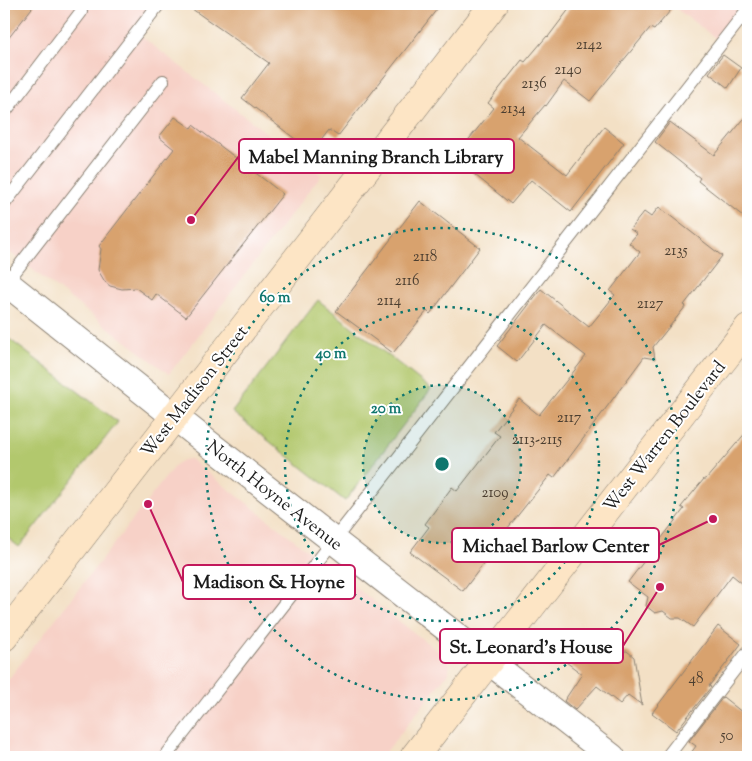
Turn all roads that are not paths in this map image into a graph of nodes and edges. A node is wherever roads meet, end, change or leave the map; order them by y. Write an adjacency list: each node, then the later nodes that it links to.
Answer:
1 (159, 4): 7 (lane)
2 (494, 4): 10 (main road, West Madison Street)
3 (748, 9): 11 (lane)
4 (81, 12): 6 (lane)
5 (163, 81): 8 (lane)
6 (4, 113)
7 (4, 204)
8 (8, 287): 10 (street, North Hoyne Avenue)
9 (748, 328): 14 (main road, West Warren Boulevard)
10 (174, 417): 11 (street, North Hoyne Avenue); 12 (main road, West Madison Street)
11 (333, 541): 14 (street, North Hoyne Avenue); 15 (lane)
12 (4, 637)
13 (748, 652): 18 (lane)
14 (489, 661): 16 (main road, West Warren Boulevard); 17 (street, North Hoyne Avenue)
15 (165, 757)
16 (414, 757)
17 (612, 757)
18 (667, 757)

